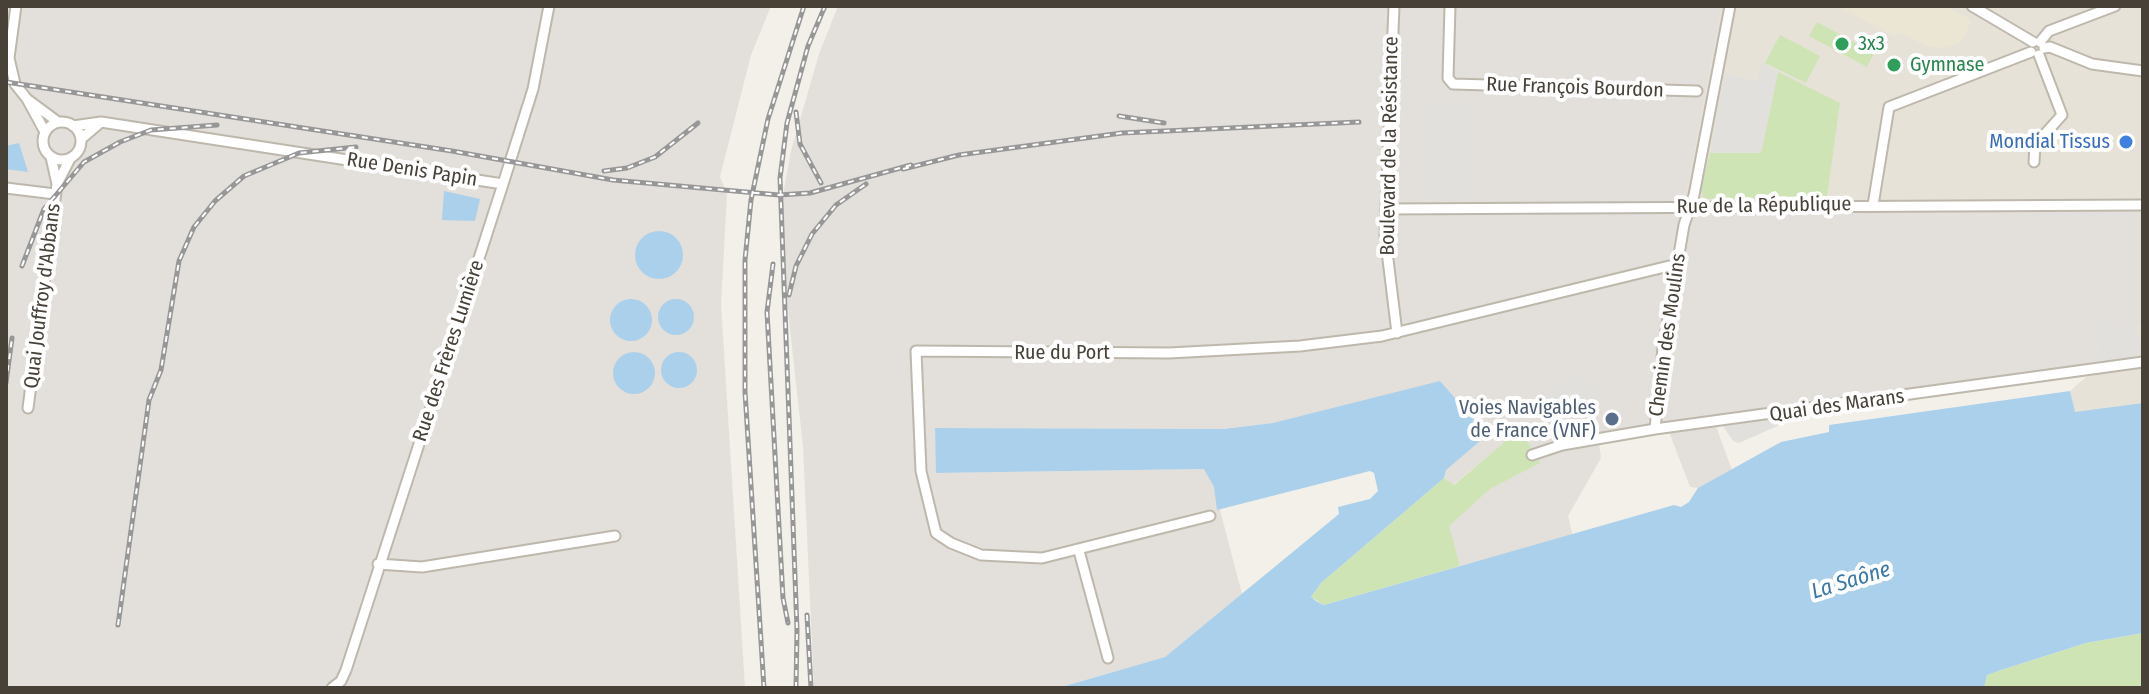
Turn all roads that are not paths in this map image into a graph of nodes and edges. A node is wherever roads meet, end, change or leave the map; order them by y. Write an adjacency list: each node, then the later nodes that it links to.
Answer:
1 (16, 6): 11 (street)
2 (549, 6): 20 (street, Rue des Frères Lumière)
3 (1394, 6): 26 (street, Boulevard de la Résistance)
4 (1450, 6): 10 (street, Rue François Bourdon)
5 (1730, 6): 25 (street, Chemin des Moulins)
6 (2115, 6): 8 (street)
7 (1979, 8): 8 (street)
8 (2037, 48): 9 (street); 19 (street); 23 (street)
9 (2143, 71)
10 (1697, 91)
11 (27, 99): 12 (street); 15 (street)
12 (58, 122): 14 (street); 15 (street)
13 (101, 122): 14 (street); 16 (street); 20 (street, Rue Denis Papin)
14 (73, 126): 16 (street)
15 (45, 132): 17 (street)
16 (81, 139): 18 (street)
17 (51, 157): 18 (street); 22 (street, Quai Jouffroy d'Abbans)
18 (70, 159): 22 (street, Quai Jouffroy d'Abbans)
19 (2034, 162)
20 (503, 184): 36 (street, Rue des Frères Lumière)
21 (6, 188): 22 (street)
22 (56, 189): 30 (street, Quai Jouffroy d'Abbans)
23 (1873, 205): 24 (street, Rue de la République); 25 (street, Rue de la République)
24 (2143, 205)
25 (1691, 208): 26 (street, Rue de la République); 31 (street, Chemin des Moulins)
26 (1386, 209): 28 (street, Boulevard de la Résistance)
27 (1669, 266): 28 (street, Rue du Port)
28 (1397, 333): 35 (street, Rue du Port)
29 (2143, 362): 31 (street, Quai des Marans)
30 (28, 408)
31 (1655, 429): 32 (street, Quai des Marans)
32 (1532, 455)
33 (1210, 516): 35 (street, Rue du Port)
34 (615, 536): 36 (street)
35 (1079, 551): 37 (street)
36 (378, 564): 38 (street, Rue des Frères Lumière)
37 (1108, 658)
38 (332, 688)

